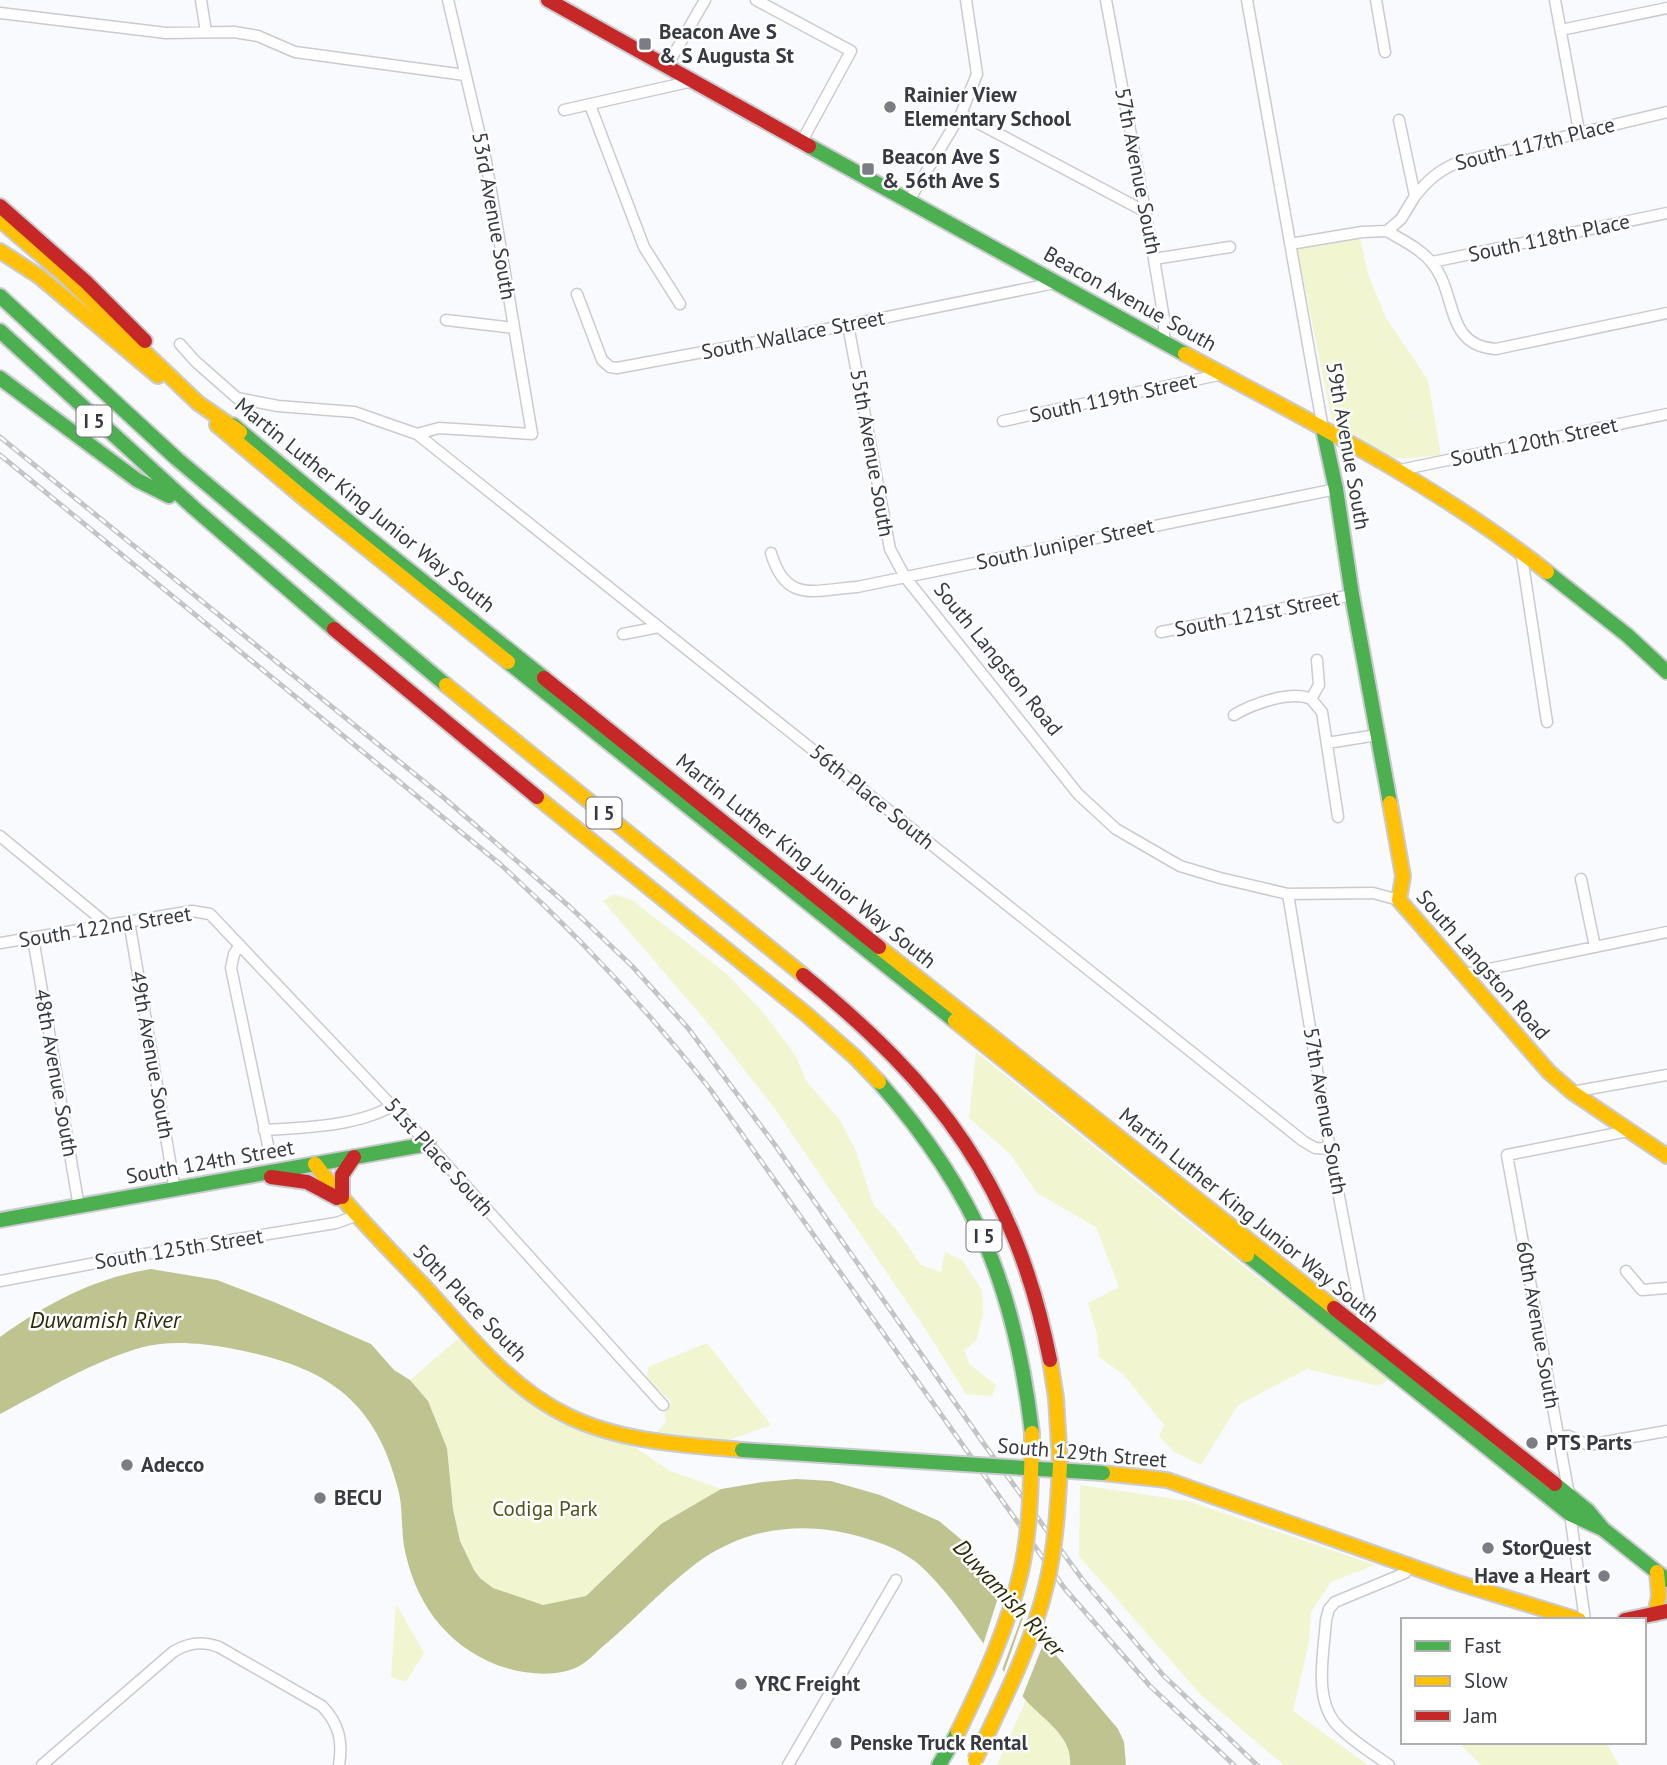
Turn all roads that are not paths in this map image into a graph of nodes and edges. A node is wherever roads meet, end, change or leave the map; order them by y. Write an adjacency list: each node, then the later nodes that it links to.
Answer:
1 (201, 0): 14 (street)
2 (448, 0): 17 (street, 53rd Avenue South)
3 (548, 0): 16 (main road, Beacon Avenue South)
4 (705, 0): 16 (street)
5 (756, 0): 25 (street)
6 (966, 0): 22 (street)
7 (1106, 0): 29 (street, 57th Avenue South)
8 (1247, 0): 33 (street, 59th Avenue South)
9 (1376, 0): 15 (street)
10 (1555, 0): 13 (street)
11 (1667, 8): 13 (street)
12 (0, 13): 14 (street)
13 (1560, 30): 24 (street)
14 (206, 32): 17 (street)
15 (1385, 52)
16 (667, 66): 18 (main road, Beacon Avenue South)
17 (465, 75): 45 (street, 53rd Avenue South)
18 (694, 81): 19 (street); 25 (main road, Beacon Avenue South)
19 (590, 105): 20 (street); 41 (street)
20 (564, 110)
21 (1667, 111): 24 (street, South 117th Place)
22 (961, 114): 27 (street); 29 (street)
23 (1399, 120): 26 (street)
24 (1579, 131): 26 (street, South 117th Place)
25 (802, 141): 27 (main road, Beacon Avenue South)
26 (1415, 196): 32 (street)
27 (908, 202): 38 (main road, Beacon Avenue South)
28 (0, 206): 54 (main road, Martin Luther King Junior Way South)
29 (1144, 211): 36 (street, 57th Avenue South)
30 (1667, 213): 37 (street, South 118th Place)
31 (0, 220): 54 (main road)
32 (1387, 232): 33 (street); 37 (street)
33 (1290, 244): 53 (street, 59th Avenue South)
34 (1230, 247): 36 (street)
35 (0, 251): 113 (main road, Martin Luther King Junior Way South)
36 (1154, 259): 47 (street, 57th Avenue South)
37 (1432, 262): 42 (street)
38 (1056, 282): 44 (street, South Wallace Street); 47 (main road, Beacon Avenue South)
39 (578, 294): 44 (street, South Wallace Street)
40 (0, 296): 122 (main road, I 5, bridge)
41 (680, 304)
42 (1667, 313)
43 (446, 320): 45 (street)
44 (848, 325): 61 (street, 55th Avenue South)
45 (514, 328): 55 (street, 53rd Avenue South)
46 (0, 331): 58 (main road, I 5)
47 (1164, 343): 49 (main road, Beacon Avenue South)
48 (180, 344): 55 (street)
49 (1223, 374): 52 (street, South 119th Street); 53 (main road, Beacon Avenue South)
50 (0, 378): 58 (main road)
51 (1667, 414): 56 (street, South 120th Street)
52 (1003, 421)
53 (1323, 429): 56 (main road, Beacon Avenue South); 57 (main road, 59th Avenue South)
54 (240, 432): 107 (main road, Martin Luther King Junior Way South)
55 (417, 433): 63 (street, 56th Place South)
56 (1400, 470): 59 (main road, Beacon Avenue South)
57 (1336, 489): 61 (street, South Juniper Street); 62 (main road, 59th Avenue South)
58 (191, 508): 126 (main road, I 5, bridge)
59 (1521, 551): 67 (main road, Beacon Avenue South); 70 (street)
60 (771, 553): 61 (street, South Juniper Street)
61 (905, 577): 76 (street, South Langston Road)
62 (1352, 596): 64 (street, South 121st Street); 71 (main road, 59th Avenue South)
63 (659, 627): 65 (street); 93 (street, 56th Place South)
64 (1161, 632)
65 (623, 634)
66 (1317, 660): 68 (street)
67 (1667, 672)
68 (1311, 699): 69 (street); 72 (street)
69 (1234, 715)
70 (1547, 722)
71 (1377, 735): 72 (street); 77 (main road, 59th Avenue South)
72 (1327, 743): 73 (street)
73 (1338, 817)
74 (0, 836): 80 (street)
75 (1581, 879): 85 (street)
76 (1288, 894): 77 (street, South Langston Road); 93 (street, 57th Avenue South)
77 (1399, 900): 86 (main road, South Langston Road)
78 (210, 914): 79 (street, South 122nd Street); 84 (street, 51st Place South)
79 (129, 921): 80 (street, South 122nd Street); 100 (street, 49th Avenue South)
80 (108, 925): 82 (street, South 122nd Street)
81 (1667, 932): 85 (street)
82 (33, 938): 83 (street, South 122nd Street); 102 (street, 48th Avenue South)
83 (0, 943)
84 (240, 945): 89 (street, 51st Place South); 90 (street)
85 (1595, 947): 86 (street)
86 (1465, 974): 88 (main road, South Langston Road)
87 (1667, 1075): 88 (street)
88 (1572, 1092): 91 (main road, South Langston Road)
89 (392, 1107): 90 (street); 92 (street, 51st Place South)
90 (264, 1130): 94 (street)
91 (1628, 1130): 95 (main road, South Langston Road); 110 (street, 60th Avenue South)
92 (428, 1144): 96 (main road, South 124th Street); 108 (street, 51st Place South)
93 (1330, 1149): 107 (street, 57th Avenue South)
94 (268, 1150)
95 (1667, 1156)
96 (354, 1157): 97 (main road, South 124th Street); 101 (main road)
97 (315, 1164): 98 (main road, South 124th Street); 99 (main road); 101 (main road, 50th Place South)
98 (238, 1178): 99 (main road); 100 (main road, South 124th Street)
99 (317, 1187): 101 (main road)
100 (175, 1189): 102 (main road, South 124th Street)
101 (350, 1206): 105 (street, South 125th Street); 111 (main road, 50th Place South)
102 (79, 1207): 103 (main road, South 124th Street)
103 (0, 1220)
104 (1626, 1271): 106 (street)
105 (0, 1281)
106 (1667, 1288)
107 (1357, 1327): 112 (main road, Martin Luther King Junior Way South)
108 (663, 1405)
109 (1667, 1432): 110 (street)
110 (1559, 1437): 112 (street, 60th Avenue South)
111 (644, 1439): 115 (main road, South 129th Street, bridge)
112 (1569, 1495): 114 (main road, Martin Luther King Junior Way South)
113 (1570, 1514): 114 (main road, Martin Luther King Junior Way South); 120 (street)
114 (1603, 1529): 116 (main road, Martin Luther King Junior Way South)
115 (1409, 1566): 119 (main road, South 129th Street); 127 (street)
116 (1662, 1576): 118 (main road)
117 (896, 1580): 125 (street)
118 (1661, 1612): 121 (main road)
119 (1572, 1618)
120 (1586, 1618)
121 (1634, 1618)
122 (973, 1763)
123 (42, 1765): 124 (street)
124 (339, 1765)
125 (788, 1765)
126 (939, 1765)
127 (1390, 1765)

